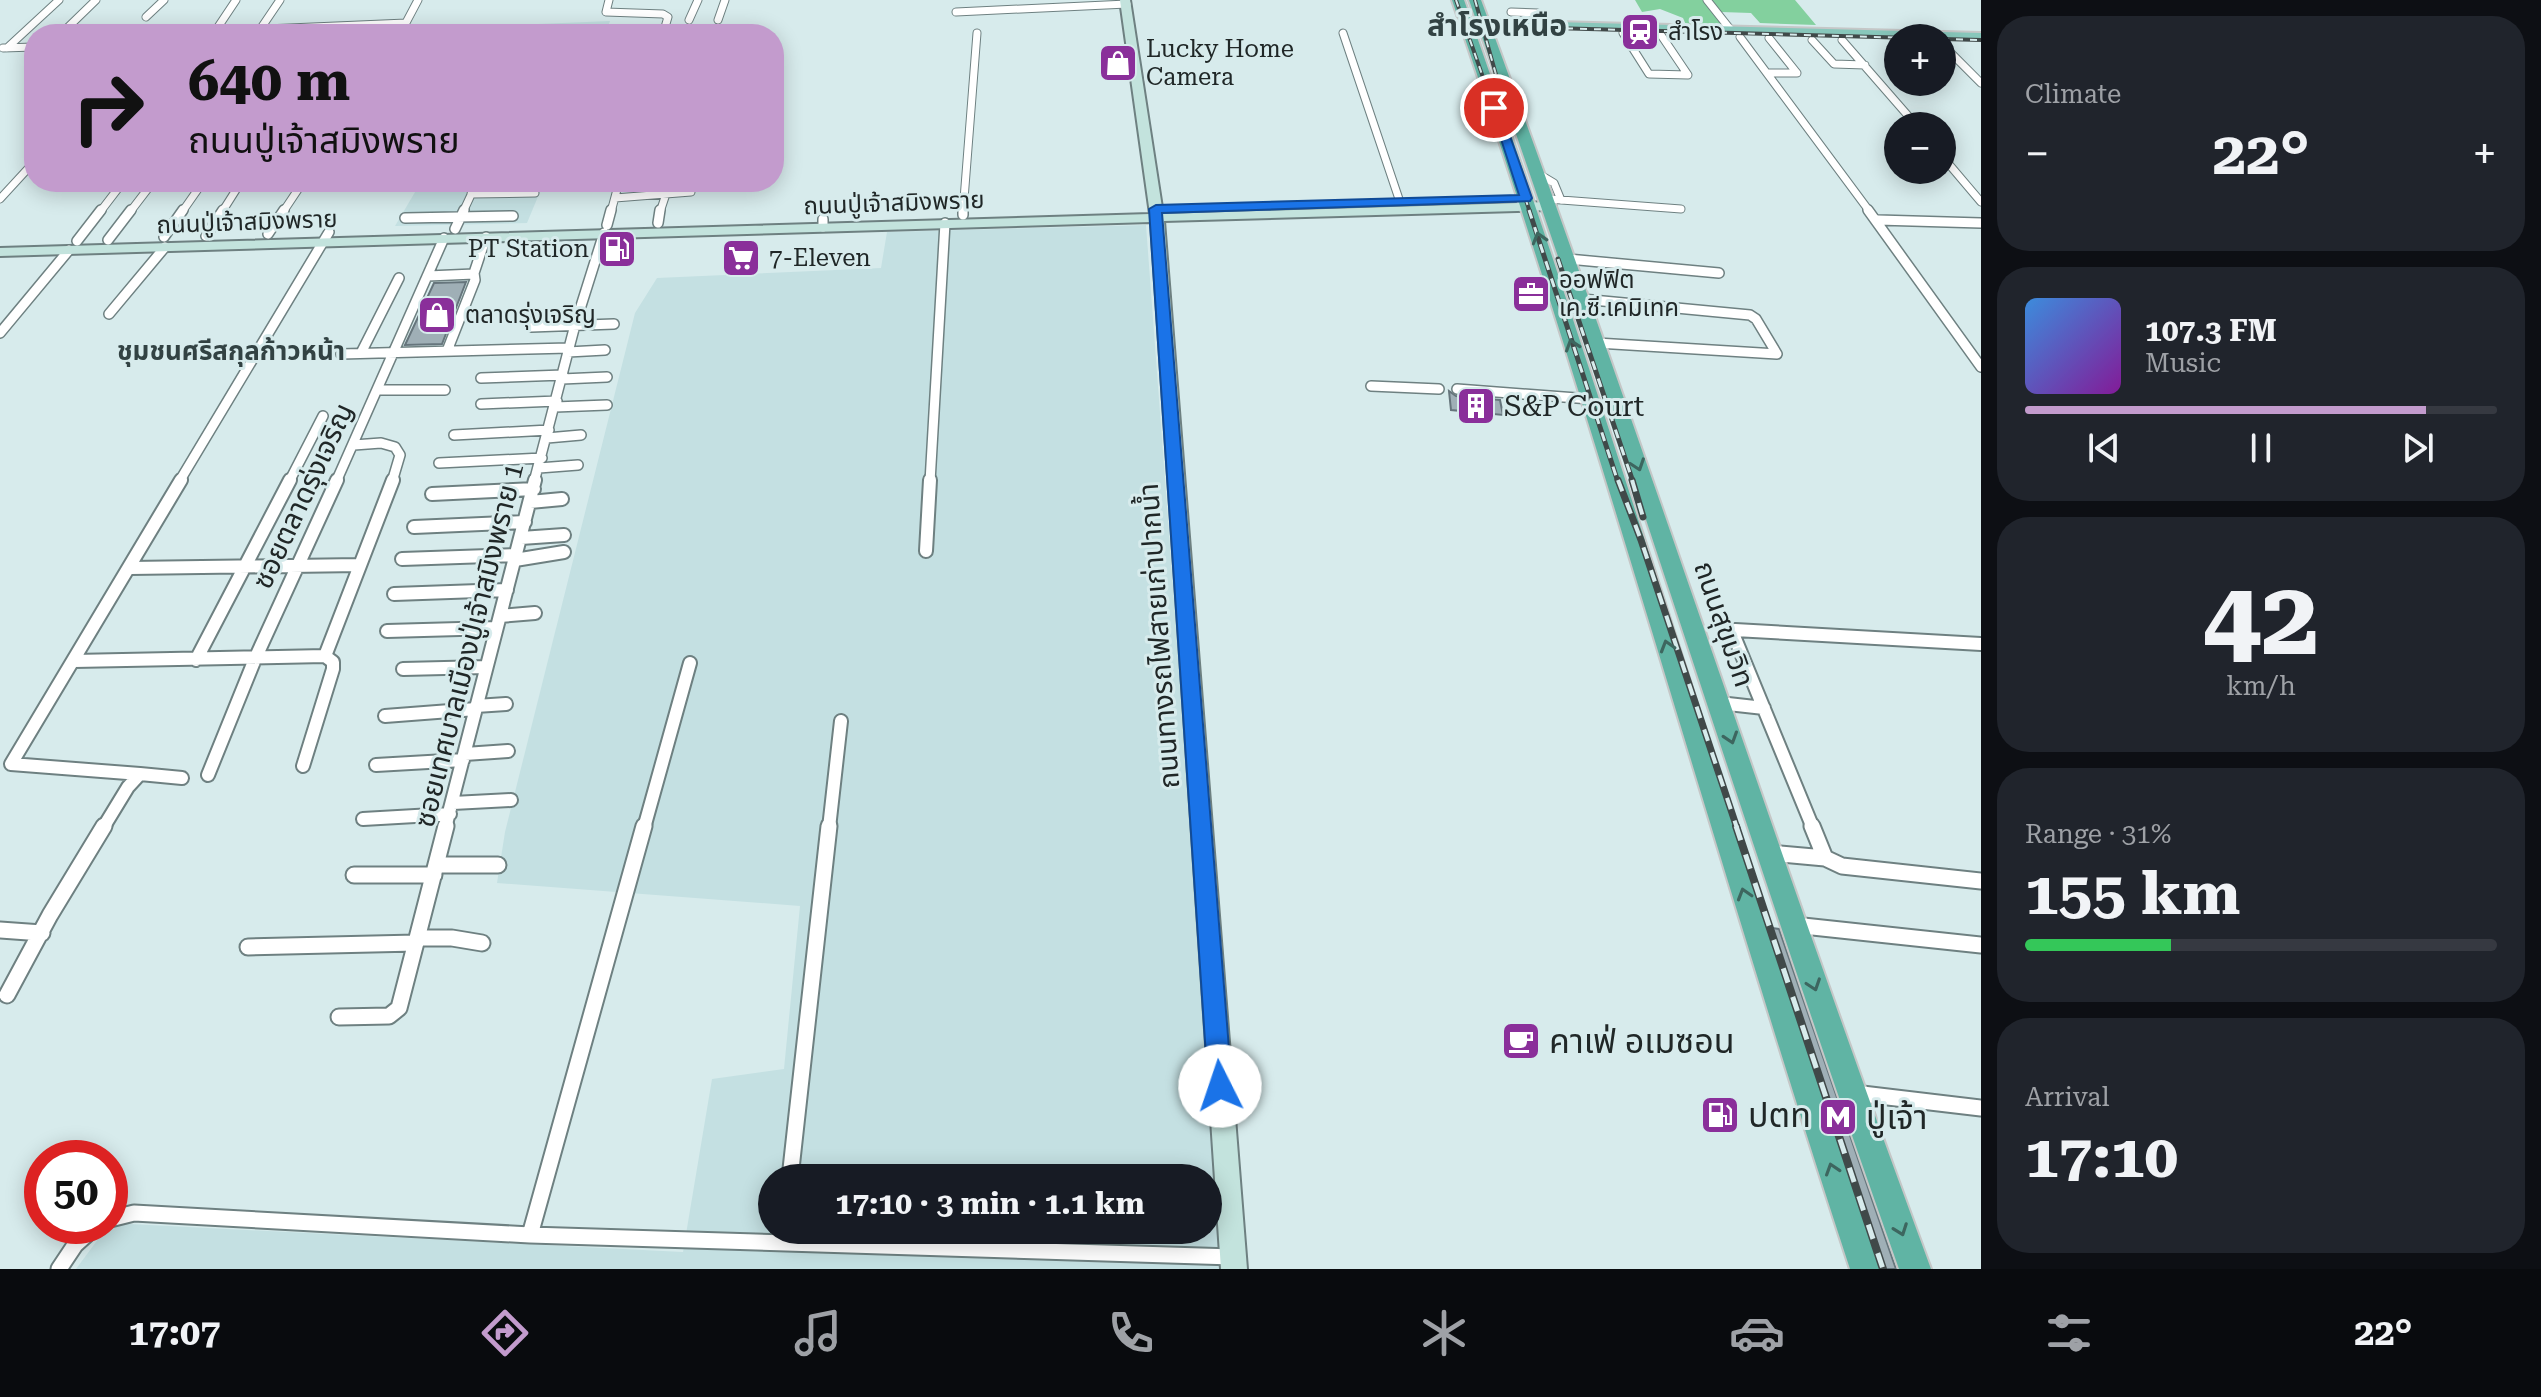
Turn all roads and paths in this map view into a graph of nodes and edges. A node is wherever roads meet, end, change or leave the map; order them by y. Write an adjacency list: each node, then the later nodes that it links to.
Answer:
1 (59, 0): 24 (street)
2 (96, 0): 25 (street)
3 (164, 0): 18 (street)
4 (236, 0): 26 (street)
5 (280, 0): 27 (street)
6 (418, 0): 21 (street)
7 (609, 0): 15 (street)
8 (645, 0): 15 (street)
9 (698, 0): 19 (street)
10 (725, 0): 20 (street)
11 (1458, 0): 22 (highway, ถนนสุขุมวิท)
12 (1475, 0): 30 (highway, ถนนสุขุมวิท)
13 (1707, 0): 35 (street)
14 (1126, 2): 16 (street); 70 (main road, ถนนทางรถไฟสายเก่าปากน้ำ)
15 (638, 12): 29 (street)
16 (956, 12)
17 (1511, 12): 23 (street)
18 (146, 17)
19 (689, 20)
20 (718, 20)
21 (406, 23): 28 (street)
22 (1464, 23): 30 (highway); 66 (highway, ถนนสุขุมวิท)
23 (1543, 23): 30 (main road); 35 (main road)
24 (32, 24)
25 (71, 24)
26 (220, 24)
27 (264, 24)
28 (390, 24)
29 (666, 24)
30 (1485, 25): 34 (main road); 66 (highway, ถนนสุขุมวิท)
31 (24, 31): 45 (street)
32 (977, 33): 71 (street)
33 (1343, 33): 67 (street)
34 (1623, 33): 36 (main road); 36 (street)
35 (1735, 33): 36 (main road); 37 (main road); 38 (main road); 48 (street)
36 (1661, 35)
37 (1981, 36)
38 (1769, 38): 39 (main road); 48 (street)
39 (1812, 40): 40 (main road); 47 (street)
40 (1842, 40): 41 (main road); 47 (street)
41 (1884, 42)
42 (1956, 43): 43 (main road)
43 (1981, 44)
44 (24, 47): 45 (street)
45 (4, 48)
46 (1956, 57): 49 (street)
47 (1865, 65): 50 (street)
48 (1768, 73): 74 (street)
49 (1981, 83)
50 (1905, 112)
51 (24, 173): 65 (street)
52 (1956, 173): 68 (street)
53 (116, 192): 89 (street)
54 (145, 192): 86 (street)
55 (196, 192): 87 (street)
56 (235, 192): 82 (street)
57 (296, 192): 81 (street)
58 (616, 192): 64 (street, ซอยเทศบาลเมืองปู่เจ้าสมิงพราย 1)
59 (665, 192): 63 (street)
60 (691, 192): 63 (street)
61 (535, 193): 62 (street)
62 (471, 194): 75 (street)
63 (663, 196): 64 (street); 76 (street)
64 (615, 198): 80 (street, ซอยเทศบาลเมืองปู่เจ้าสมิงพราย 1)
65 (0, 199)
66 (1544, 201): 67 (main road, ถนนปู่เจ้าสมิงพราย); 69 (street); 70 (main road, ถนนปู่เจ้าสมิงพราย); 91 (highway, ถนนสุขุมวิท); 118 (highway, ถนนสุขุมวิท, one-way to 66)
67 (1400, 202): 70 (main road, ถนนปู่เจ้าสมิงพราย)
68 (1981, 202)
69 (1681, 209)
70 (1156, 214): 71 (main road, ถนนปู่เจ้าสมิงพราย); 78 (main road, ถนนปู่เจ้าสมิงพราย); 198 (main road, ถนนทางรถไฟสายเก่าปากน้ำ)
71 (963, 215): 77 (main road, ถนนปู่เจ้าสมิงพราย)
72 (513, 216): 75 (street)
73 (405, 218): 75 (street)
74 (1878, 220): 79 (street); 109 (street)
75 (458, 223): 80 (main road, ถนนปู่เจ้าสมิงพราย); 83 (main road, ถนนปู่เจ้าสมิงพราย)
76 (658, 223): 77 (main road, ถนนปู่เจ้าสมิงพราย); 80 (main road, ถนนปู่เจ้าสมิงพราย)
77 (823, 223): 78 (main road, ถนนปู่เจ้าสมิงพราย); 80 (main road, ถนนปู่เจ้าสมิงพราย)
78 (945, 223): 137 (street)
79 (1981, 223)
80 (605, 229): 84 (main road, ถนนปู่เจ้าสมิงพราย); 99 (street, ซอยเทศบาลเมืองปู่เจ้าสมิงพราย 1)
81 (268, 234): 82 (main road, ถนนปู่เจ้าสมิงพราย); 83 (main road, ถนนปู่เจ้าสมิงพราย)
82 (206, 236): 87 (main road, ถนนปู่เจ้าสมิงพราย)
83 (326, 237): 85 (main road, ถนนปู่เจ้าสมิงพราย); 87 (main road, ถนนปู่เจ้าสมิงพราย); 144 (street)
84 (486, 237): 85 (main road, ถนนปู่เจ้าสมิงพราย); 93 (street)
85 (444, 238): 94 (street, ซอยตลาดรุ่งเจริญ)
86 (108, 240): 87 (main road, ถนนปู่เจ้าสมิงพราย); 89 (main road, ถนนปู่เจ้าสมิงพราย)
87 (164, 242): 89 (main road, ถนนปู่เจ้าสมิงพราย); 97 (street)
88 (0, 243): 89 (main road, ถนนปู่เจ้าสมิงพราย)
89 (81, 245): 90 (main road, ถนนปู่เจ้าสมิงพราย); 101 (street)
90 (0, 252)
91 (1568, 259): 92 (street); 96 (highway, ถนนสุขุมวิท)
92 (1719, 273)
93 (474, 274): 94 (street); 105 (street)
94 (428, 276): 106 (street, ซอยตลาดรุ่งเจริญ)
95 (399, 278): 107 (street)
96 (1582, 299): 102 (highway, ถนนสุขุมวิท); 102 (street)
97 (109, 314)
98 (614, 324): 99 (street)
99 (575, 325): 100 (street); 103 (street, ซอยเทศบาลเมืองปู่เจ้าสมิงพราย 1)
100 (531, 327)
101 (0, 333)
102 (1597, 343): 159 (highway, ถนนสุขุมวิท, one-way to 159)
103 (569, 350): 104 (street); 105 (street); 110 (street, ซอยเทศบาลเมืองปู่เจ้าสมิงพราย 1)
104 (605, 350)
105 (447, 351): 106 (street)
106 (396, 352): 107 (street); 116 (street, ซอยตลาดรุ่งเจริญ)
107 (361, 353): 108 (street)
108 (341, 354)
109 (1981, 367)
110 (562, 377): 111 (street); 112 (street); 120 (street, ซอยเทศบาลเมืองปู่เจ้าสมิงพราย 1)
111 (607, 377)
112 (481, 378)
113 (1371, 386): 114 (street)
114 (1439, 389)
115 (1457, 389): 118 (street)
116 (378, 390): 117 (street); 126 (street, ซอยตลาดรุ่งเจริญ)
117 (445, 390)
118 (1590, 399): 158 (highway, ถนนสุขุมวิท, one-way to 118)
119 (481, 404): 120 (street)
120 (556, 404): 121 (street); 123 (street, ซอยเทศบาลเมืองปู่เจ้าสมิงพราย 1)
121 (607, 405)
122 (323, 416): 143 (street)
123 (548, 434): 124 (street); 125 (street); 128 (street, ซอยเทศบาลเมืองปู่เจ้าสมิงพราย 1)
124 (454, 435)
125 (581, 435)
126 (354, 445): 141 (street); 142 (street, ซอยตลาดรุ่งเจริญ)
127 (439, 463): 128 (street)
128 (541, 463): 129 (street); 131 (street, ซอยเทศบาลเมืองปู่เจ้าสมิงพราย 1)
129 (578, 465)
130 (432, 494): 131 (street)
131 (532, 496): 132 (street); 133 (street, ซอยเทศบาลเมืองปู่เจ้าสมิงพราย 1)
132 (562, 499)
133 (525, 522): 134 (street); 136 (street, ซอยเทศบาลเมืองปู่เจ้าสมิงพราย 1)
134 (414, 527)
135 (564, 535): 136 (street)
136 (521, 538): 139 (street, ซอยเทศบาลเมืองปู่เจ้าสมิงพราย 1)
137 (926, 551)
138 (564, 552): 139 (street)
139 (516, 557): 140 (street); 145 (street, ซอยเทศบาลเมืองปู่เจ้าสมิงพราย 1)
140 (402, 559)
141 (360, 565): 142 (street); 151 (street)
142 (297, 566): 143 (street); 152 (street, ซอยตลาดรุ่งเจริญ)
143 (245, 567): 144 (street); 153 (street)
144 (130, 568): 154 (street)
145 (507, 590): 146 (street); 148 (street, ซอยเทศบาลเมืองปู่เจ้าสมิงพราย 1)
146 (394, 594)
147 (535, 613): 148 (street)
148 (498, 622): 149 (street); 156 (street, ซอยเทศบาลเมืองปู่เจ้าสมิงพราย 1)
149 (387, 631)
150 (1981, 644): 162 (street)
151 (325, 656): 152 (street); 168 (street)
152 (255, 659): 153 (street); 170 (street, ซอยตลาดรุ่งเจริญ)
153 (196, 660): 154 (street)
154 (74, 661): 169 (street)
155 (690, 663): 194 (street)
156 (486, 667): 157 (street); 161 (street, ซอยเทศบาลเมืองปู่เจ้าสมิงพราย 1)
157 (403, 669)
158 (1685, 702): 159 (highway); 200 (highway, ถนนสุขุมวิท, one-way to 158)
159 (1719, 703): 162 (street); 175 (highway, ถนนสุขุมวิท, one-way to 175)
160 (506, 704): 161 (street)
161 (476, 707): 163 (street); 166 (street, ซอยเทศบาลเมืองปู่เจ้าสมิงพราย 1)
162 (1764, 708): 176 (street)
163 (385, 716)
164 (841, 721): 192 (street)
165 (508, 751): 166 (street)
166 (464, 757): 167 (street); 173 (street, ซอยเทศบาลเมืองปู่เจ้าสมิงพราย 1)
167 (376, 765)
168 (303, 766)
169 (140, 774): 171 (street); 183 (street)
170 (208, 775)
171 (182, 778)
172 (511, 800): 173 (street)
173 (452, 808): 174 (street); 178 (street, ซอยเทศบาลเมืองปู่เจ้าสมิงพราย 1)
174 (363, 819)
175 (1770, 853): 176 (street); 181 (highway, ถนนสุขุมวิท)
176 (1825, 858): 180 (street)
177 (498, 865): 178 (street)
178 (435, 870): 179 (street); 184 (street, ซอยเทศบาลเมืองปู่เจ้าสมิงพราย 1)
179 (354, 875)
180 (1981, 881)
181 (1794, 925): 186 (street); 190 (highway, ถนนสุขุมวิท, one-way to 190)
182 (0, 930): 183 (street)
183 (42, 933): 188 (street)
184 (417, 940): 185 (street); 187 (street); 189 (street, ซอยเทศบาลเมืองปู่เจ้าสมิงพราย 1)
185 (482, 943)
186 (1981, 945)
187 (248, 947)
188 (7, 995)
189 (339, 1017)
190 (1851, 1093): 191 (street); 201 (highway, ถนนสุขุมวิท, one-way to 201)
191 (1981, 1108)
192 (792, 1164)
193 (128, 1214): 194 (street)
194 (530, 1235): 195 (street)
195 (758, 1237)
196 (76, 1244): 199 (street)
197 (905, 1244): 198 (street)
198 (1233, 1263)
199 (59, 1269)
200 (1866, 1269)
201 (1915, 1269)

